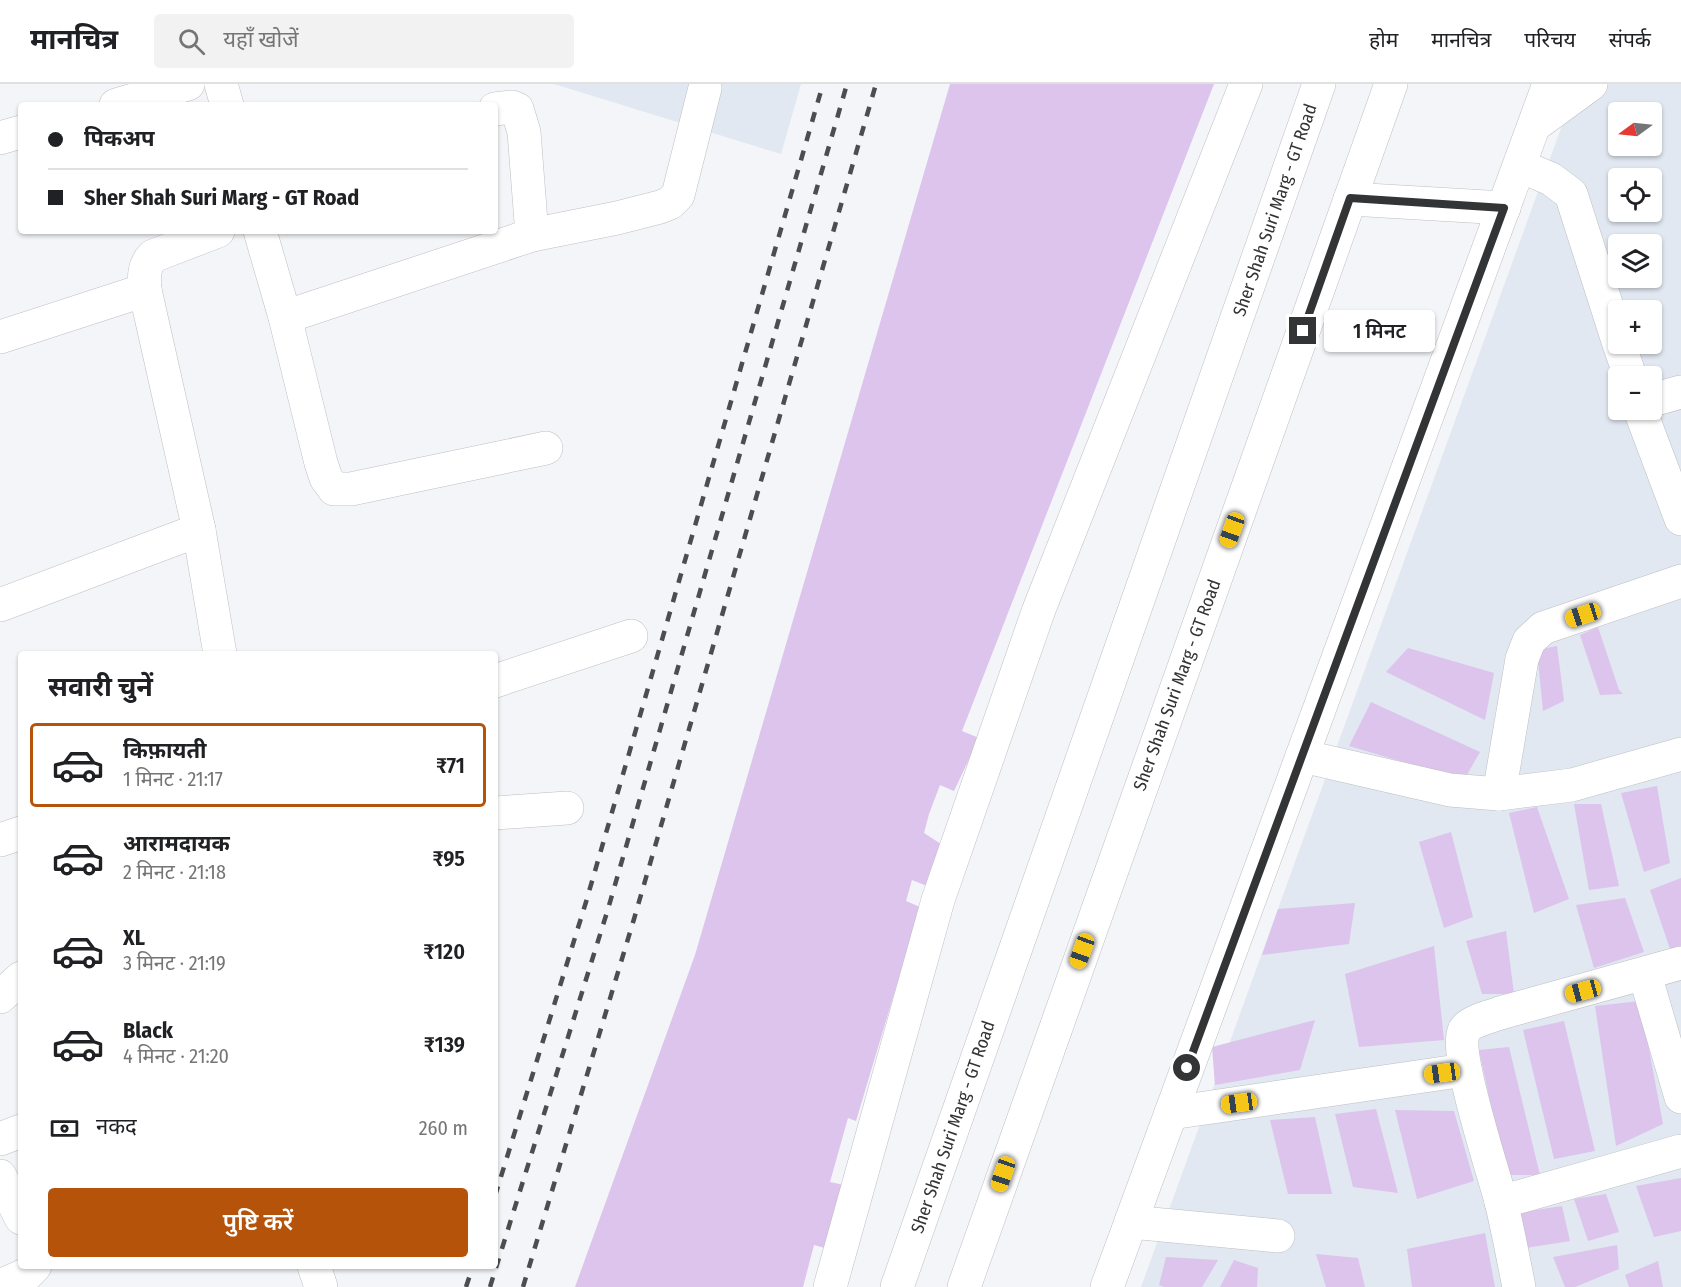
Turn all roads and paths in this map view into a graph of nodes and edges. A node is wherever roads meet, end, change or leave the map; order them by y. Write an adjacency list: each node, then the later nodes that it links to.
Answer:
1 (188, 84): 9 (street)
2 (221, 84): 10 (street)
3 (1246, 84): 62 (street)
4 (1319, 84): 63 (street, Sher Shah Suri Marg - GT Road)
5 (1391, 84): 16 (street, Sher Shah Suri Marg - GT Road)
6 (1548, 84): 12 (street)
7 (1591, 84): 12 (street)
8 (705, 88): 20 (street)
9 (126, 102)
10 (226, 102)
11 (498, 109): 20 (street)
12 (1535, 125): 15 (street)
13 (18, 133): 14 (street)
14 (0, 138)
15 (1520, 166): 17 (street); 22 (street)
16 (1350, 198): 17 (street); 64 (street, Sher Shah Suri Marg - GT Road)
17 (1504, 208): 37 (street)
18 (210, 234): 21 (street)
19 (261, 234): 23 (street)
20 (532, 235): 23 (street)
21 (145, 290): 24 (street); 30 (street)
22 (1608, 309)
23 (285, 318): 28 (street)
24 (0, 337)
25 (1681, 392): 26 (street)
26 (1662, 397)
27 (1644, 420): 29 (street)
28 (546, 448)
29 (1681, 519)
30 (199, 530): 32 (street); 34 (street)
31 (1681, 581): 38 (street)
32 (0, 605)
33 (631, 636): 35 (street)
34 (219, 651)
35 (498, 680)
36 (1681, 754): 38 (street)
37 (1302, 756): 38 (street); 49 (street)
38 (1498, 794)
39 (567, 808): 40 (street)
40 (498, 813)
41 (18, 834): 42 (street)
42 (0, 840)
43 (1681, 963): 44 (street)
44 (1645, 975): 47 (street); 48 (street)
45 (18, 981): 46 (street)
46 (0, 997)
47 (1465, 1070): 49 (street); 54 (street)
48 (1681, 1097)
49 (1171, 1113): 56 (street)
50 (18, 1132): 51 (street)
51 (0, 1139)
52 (1681, 1151): 54 (street)
53 (0, 1176): 55 (street)
54 (1501, 1202): 66 (street)
55 (18, 1212)
56 (1131, 1222): 57 (street); 65 (street)
57 (1278, 1236)
58 (32, 1269): 60 (street)
59 (315, 1269): 61 (street)
60 (0, 1286)
61 (321, 1287)
62 (830, 1287)
63 (897, 1287)
64 (964, 1287)
65 (1107, 1287)
66 (1519, 1287)

